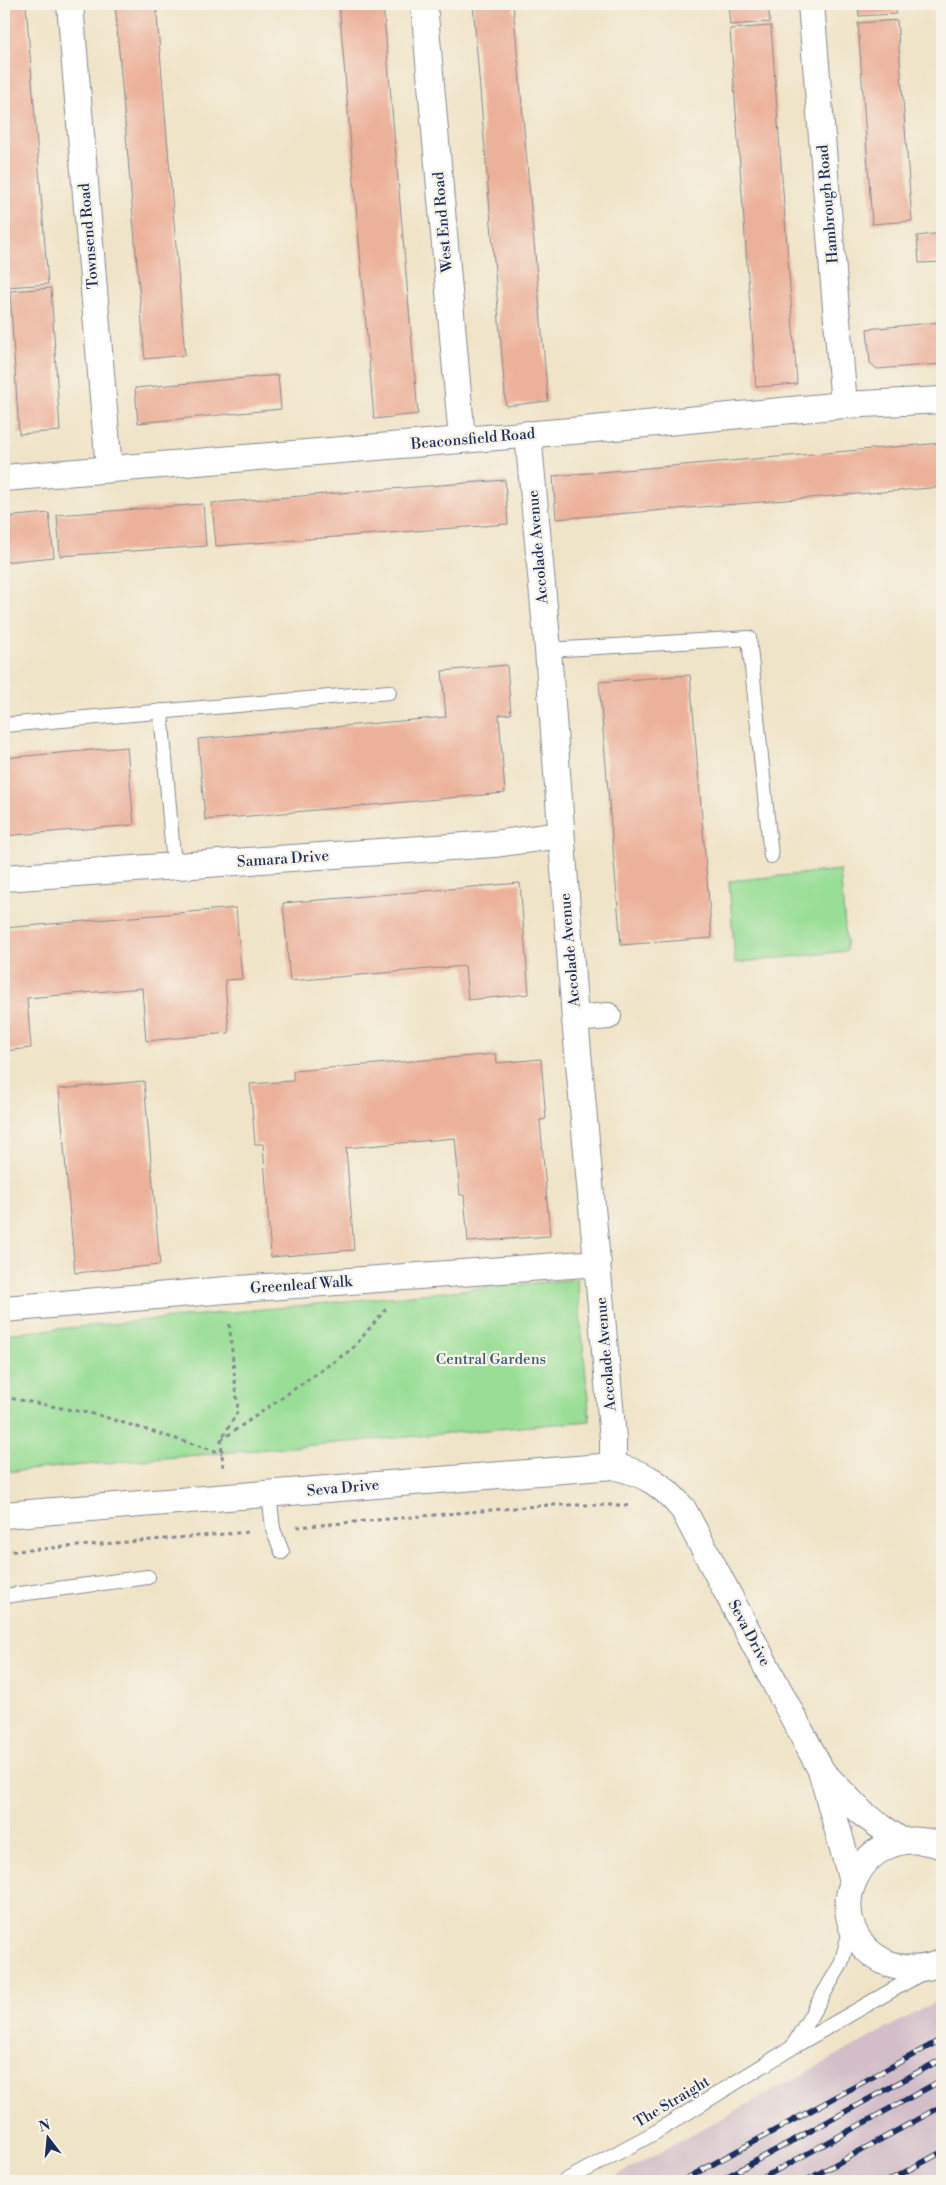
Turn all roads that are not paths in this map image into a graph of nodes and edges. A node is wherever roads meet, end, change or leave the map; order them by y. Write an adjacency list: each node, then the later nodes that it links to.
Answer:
1 (70, 4): 8 (street, Townsend Road)
2 (424, 4): 7 (street, West End Road)
3 (811, 4): 5 (street, Hambrough Road)
4 (942, 400): 5 (street, Beaconsfield Road)
5 (844, 405): 6 (street, Beaconsfield Road)
6 (528, 434): 7 (street, Beaconsfield Road); 10 (street, Accolade Avenue)
7 (462, 440): 8 (street, Beaconsfield Road)
8 (109, 469): 9 (street, Beaconsfield Road)
9 (4, 478)
10 (548, 650): 14 (street, Accolade Avenue); 15 (lane)
11 (389, 692): 12 (lane)
12 (161, 711): 13 (lane); 16 (lane)
13 (4, 725)
14 (561, 835): 16 (street, Samara Drive); 19 (street, Accolade Avenue)
15 (771, 856)
16 (174, 867): 17 (street, Samara Drive)
17 (4, 878)
18 (608, 1016): 19 (street)
19 (575, 1020): 20 (street, Accolade Avenue)
20 (598, 1263): 21 (street, Greenleaf Walk); 22 (street, Accolade Avenue)
21 (4, 1310)
22 (613, 1466): 23 (street, Seva Drive); 28 (street, Seva Drive)
23 (269, 1493): 24 (street, Seva Drive); 25 (lane)
24 (4, 1515)
25 (282, 1552)
26 (148, 1577): 27 (lane)
27 (4, 1596)
28 (821, 1770): 29 (street, Seva Drive); 31 (street, Seva Drive)
29 (901, 1841): 30 (street); 31 (street)
30 (942, 1846)
31 (852, 1881): 32 (street)
32 (852, 1925): 33 (street); 34 (lane, The Straight)
33 (938, 1964): 34 (lane, The Straight)
34 (793, 2047): 35 (lane, The Straight)
35 (565, 2181)

